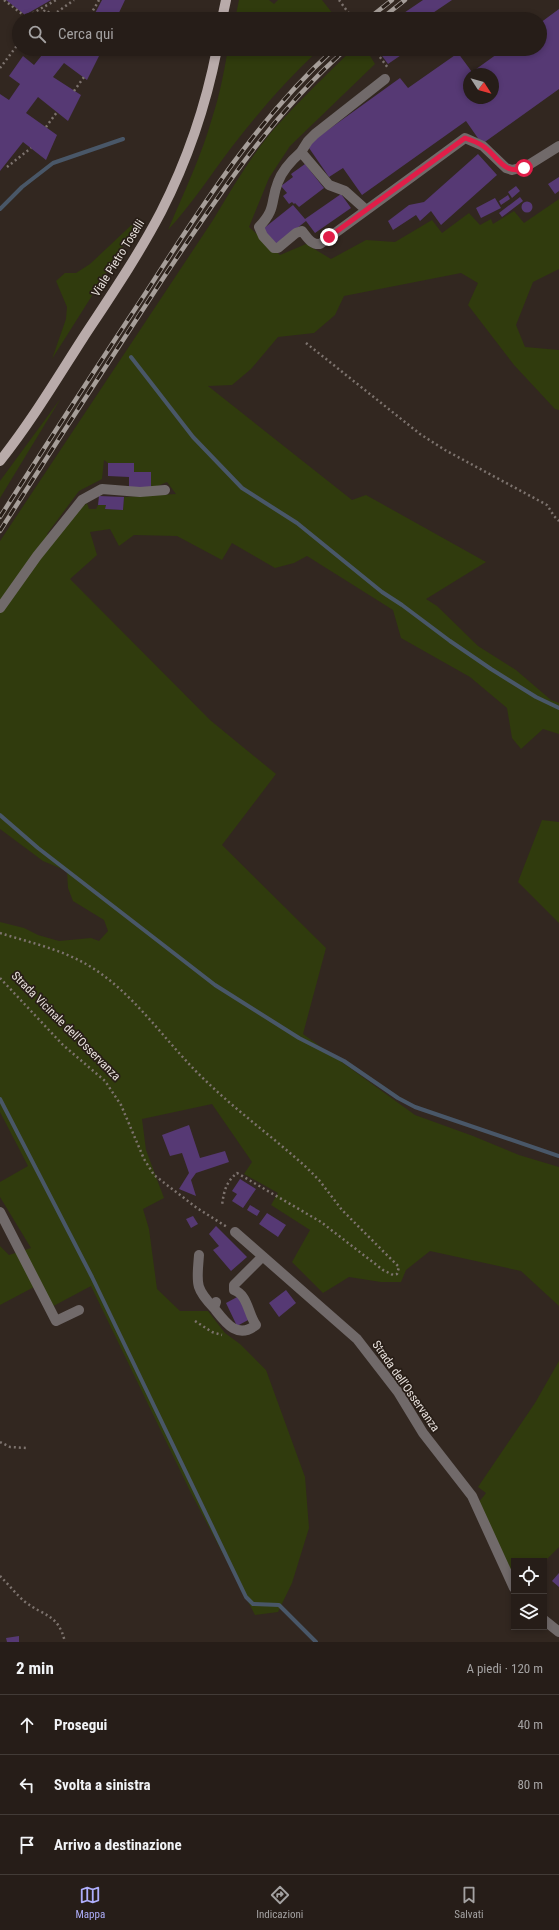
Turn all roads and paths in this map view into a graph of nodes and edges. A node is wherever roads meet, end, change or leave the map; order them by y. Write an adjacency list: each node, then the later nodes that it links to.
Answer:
1 (4, 0): 7 (path)
2 (56, 0): 8 (path)
3 (74, 0): 9 (path)
4 (99, 0): 10 (path)
5 (226, 0): 11 (main road)
6 (340, 1): 12 (path)
7 (20, 12)
8 (35, 12)
9 (57, 12)
10 (92, 12)
11 (223, 12)
12 (348, 12)
13 (12, 52): 16 (path)
14 (215, 56): 28 (main road, Viale Pietro Toselli)
15 (378, 56): 17 (path)
16 (0, 68)
17 (388, 76): 24 (street)
18 (84, 77): 19 (path)
19 (74, 91)
20 (57, 112): 21 (path)
21 (46, 127)
22 (559, 146): 26 (street)
23 (30, 148): 25 (path)
24 (301, 152): 26 (street); 26 (street)
25 (8, 167)
26 (368, 209)
27 (306, 343): 30 (path)
28 (0, 461)
29 (165, 490): 31 (street)
30 (559, 521)
31 (0, 608)
32 (0, 934): 34 (path)
33 (0, 978): 36 (path, Strada Vicinale dell'Osservanza)
34 (222, 1205)
35 (0, 1212): 39 (street)
36 (235, 1232): 38 (street, Strada dell'Osservanza)
37 (199, 1255): 41 (street)
38 (262, 1257): 41 (street); 45 (street, Strada dell'Osservanza)
39 (79, 1310)
40 (195, 1320): 41 (path)
41 (233, 1329)
42 (0, 1442): 43 (path)
43 (26, 1448)
44 (0, 1576): 48 (path)
45 (511, 1581)
46 (547, 1622): 47 (street)
47 (559, 1632)
48 (65, 1642)

